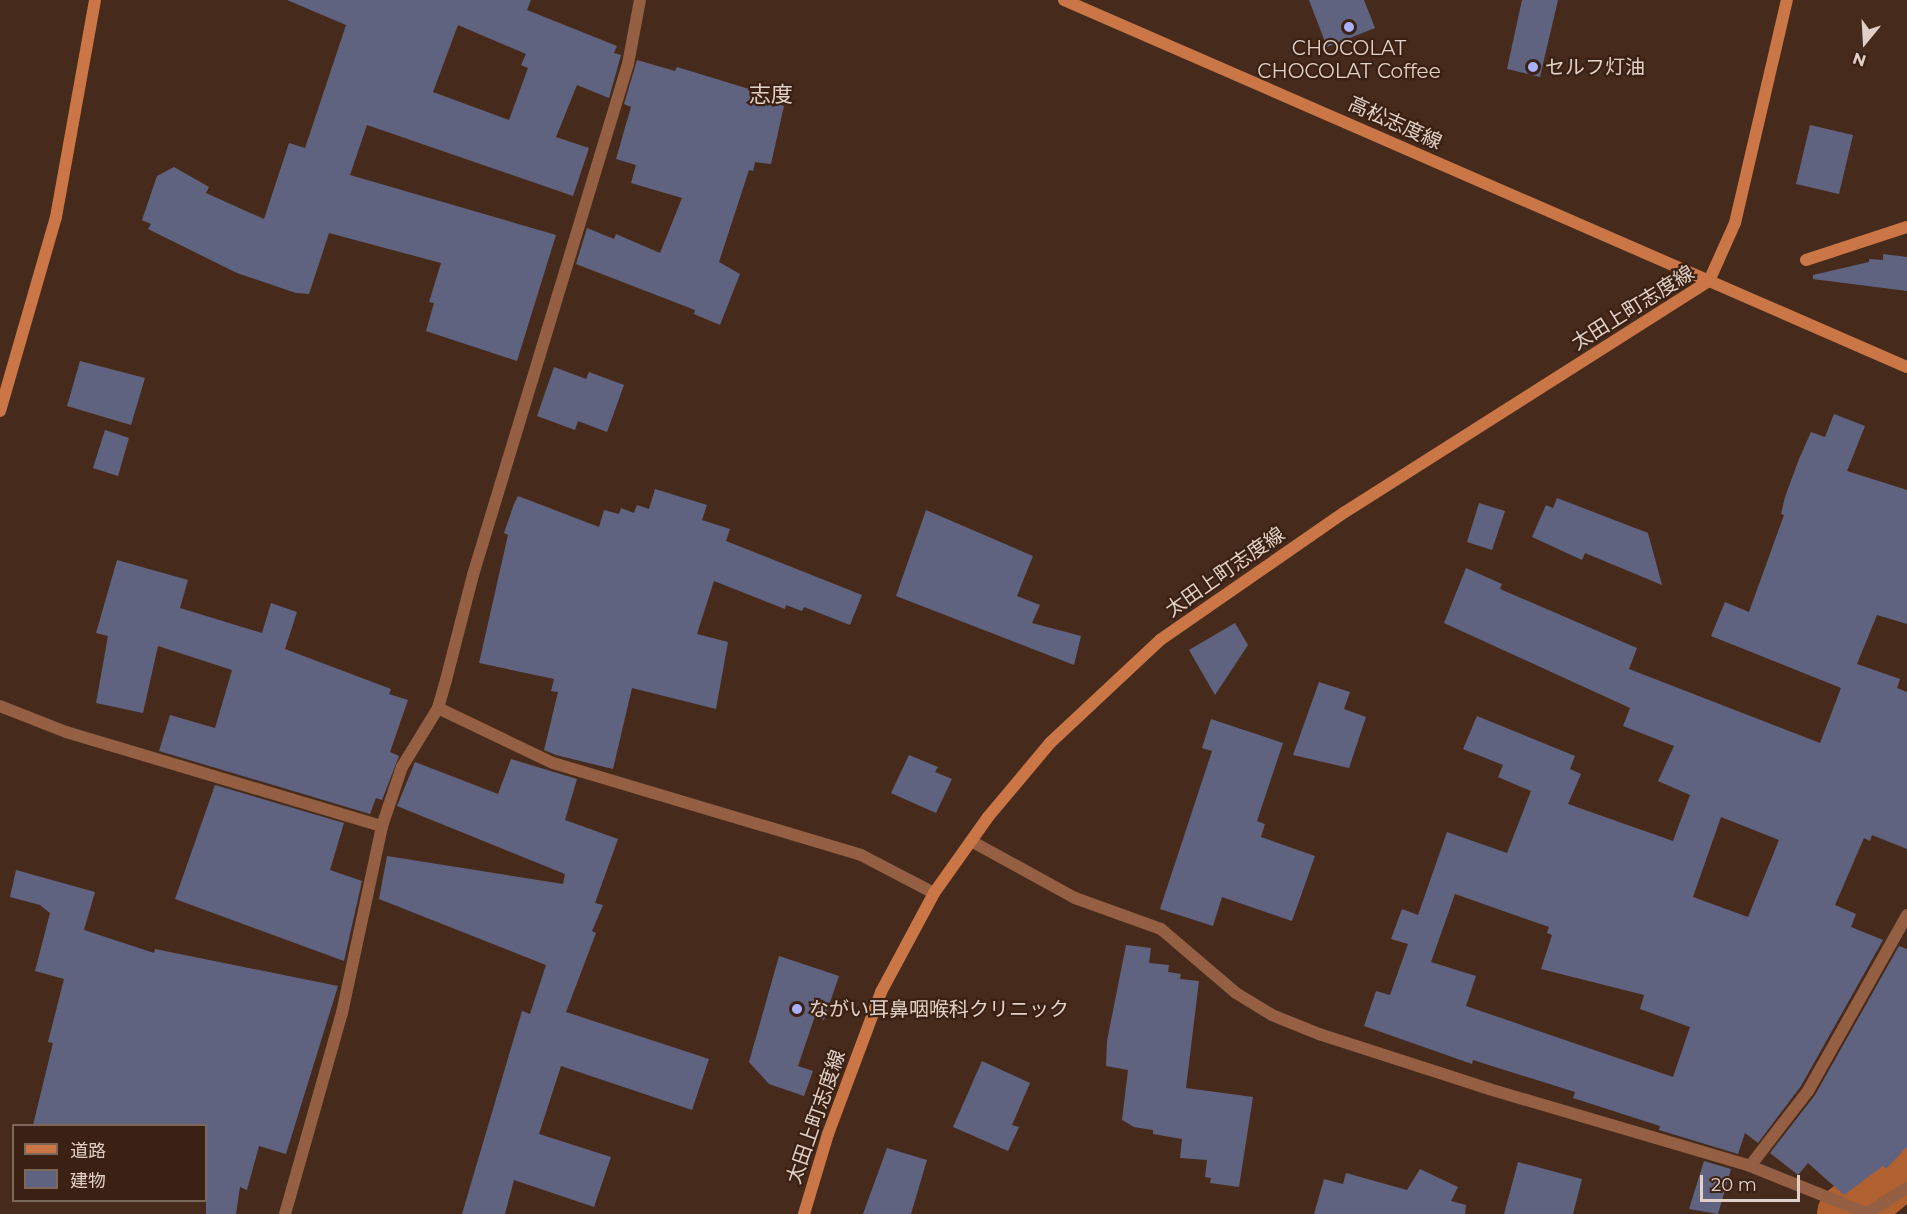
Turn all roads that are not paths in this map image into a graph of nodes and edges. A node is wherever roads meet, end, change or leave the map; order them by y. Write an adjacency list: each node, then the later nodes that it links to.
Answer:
1 (96, 0): 9 (main road)
2 (640, 0): 11 (street)
3 (1064, 0): 7 (main road, 高松志度線)
4 (1787, 0): 7 (main road)
5 (1907, 227): 6 (main road)
6 (1806, 260)
7 (1709, 281): 8 (main road, 太田上町志度線); 13 (main road, 太田上町志度線)
8 (1907, 367)
9 (0, 411)
10 (0, 706): 12 (street)
11 (438, 708): 12 (street); 14 (street)
12 (382, 826): 18 (street)
13 (971, 841): 14 (main road, 太田上町志度線); 16 (street)
14 (934, 893): 19 (main road, 太田上町志度線)
15 (1907, 915): 16 (street)
16 (1750, 1166): 17 (street)
17 (1907, 1188)
18 (285, 1214)
19 (804, 1214)

